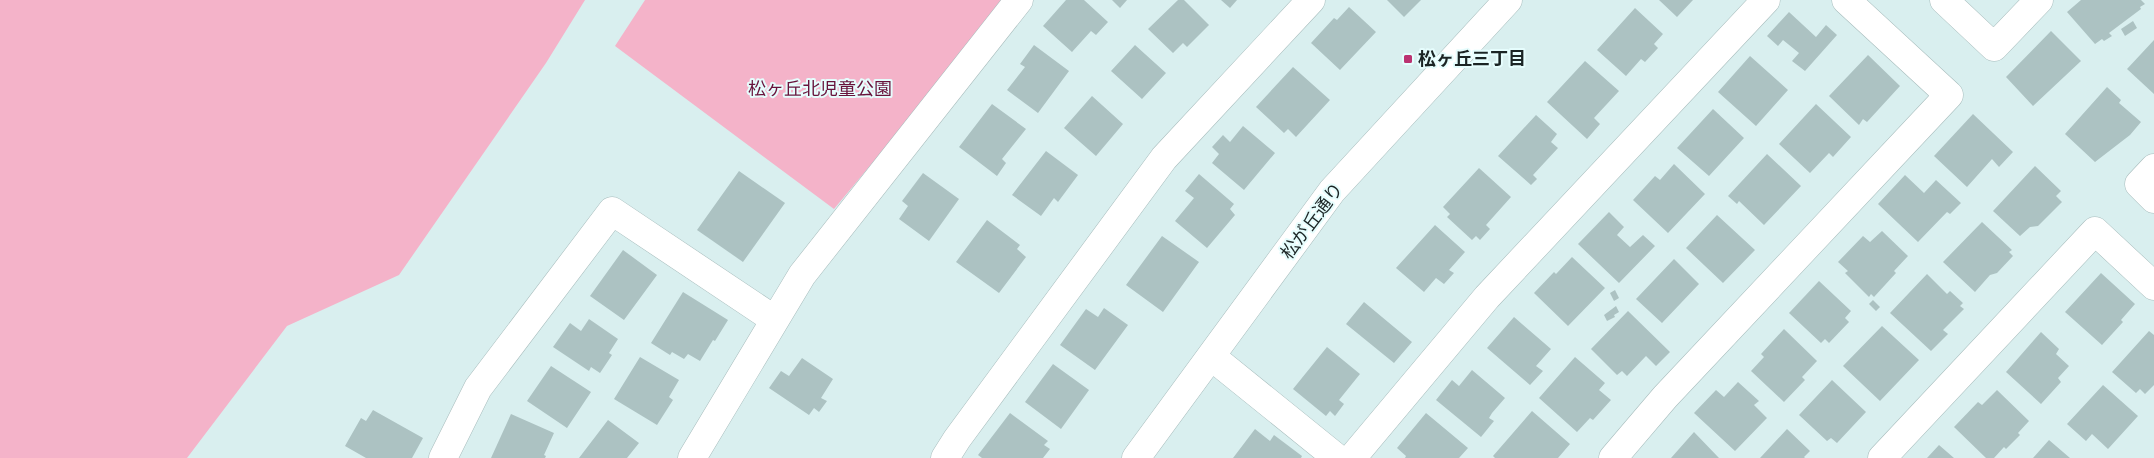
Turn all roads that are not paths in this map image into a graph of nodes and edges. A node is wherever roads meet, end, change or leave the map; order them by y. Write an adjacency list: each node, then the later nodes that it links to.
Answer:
1 (1019, 0): 11 (street)
2 (1311, 0): 15 (street)
3 (1508, 0): 12 (street, 松が丘通り)
4 (1766, 0): 18 (street)
5 (1846, 0): 19 (street)
6 (1944, 0): 7 (street)
7 (2039, 0)
8 (2154, 168): 9 (street)
9 (2154, 199)
10 (2154, 286): 20 (street)
11 (775, 320): 13 (street); 14 (street)
12 (1212, 357): 16 (street, 松が丘通り); 17 (street)
13 (443, 458)
14 (692, 458)
15 (946, 458)
16 (1136, 458)
17 (1337, 458)
18 (1352, 458)
19 (1613, 458)
20 (1882, 458)

